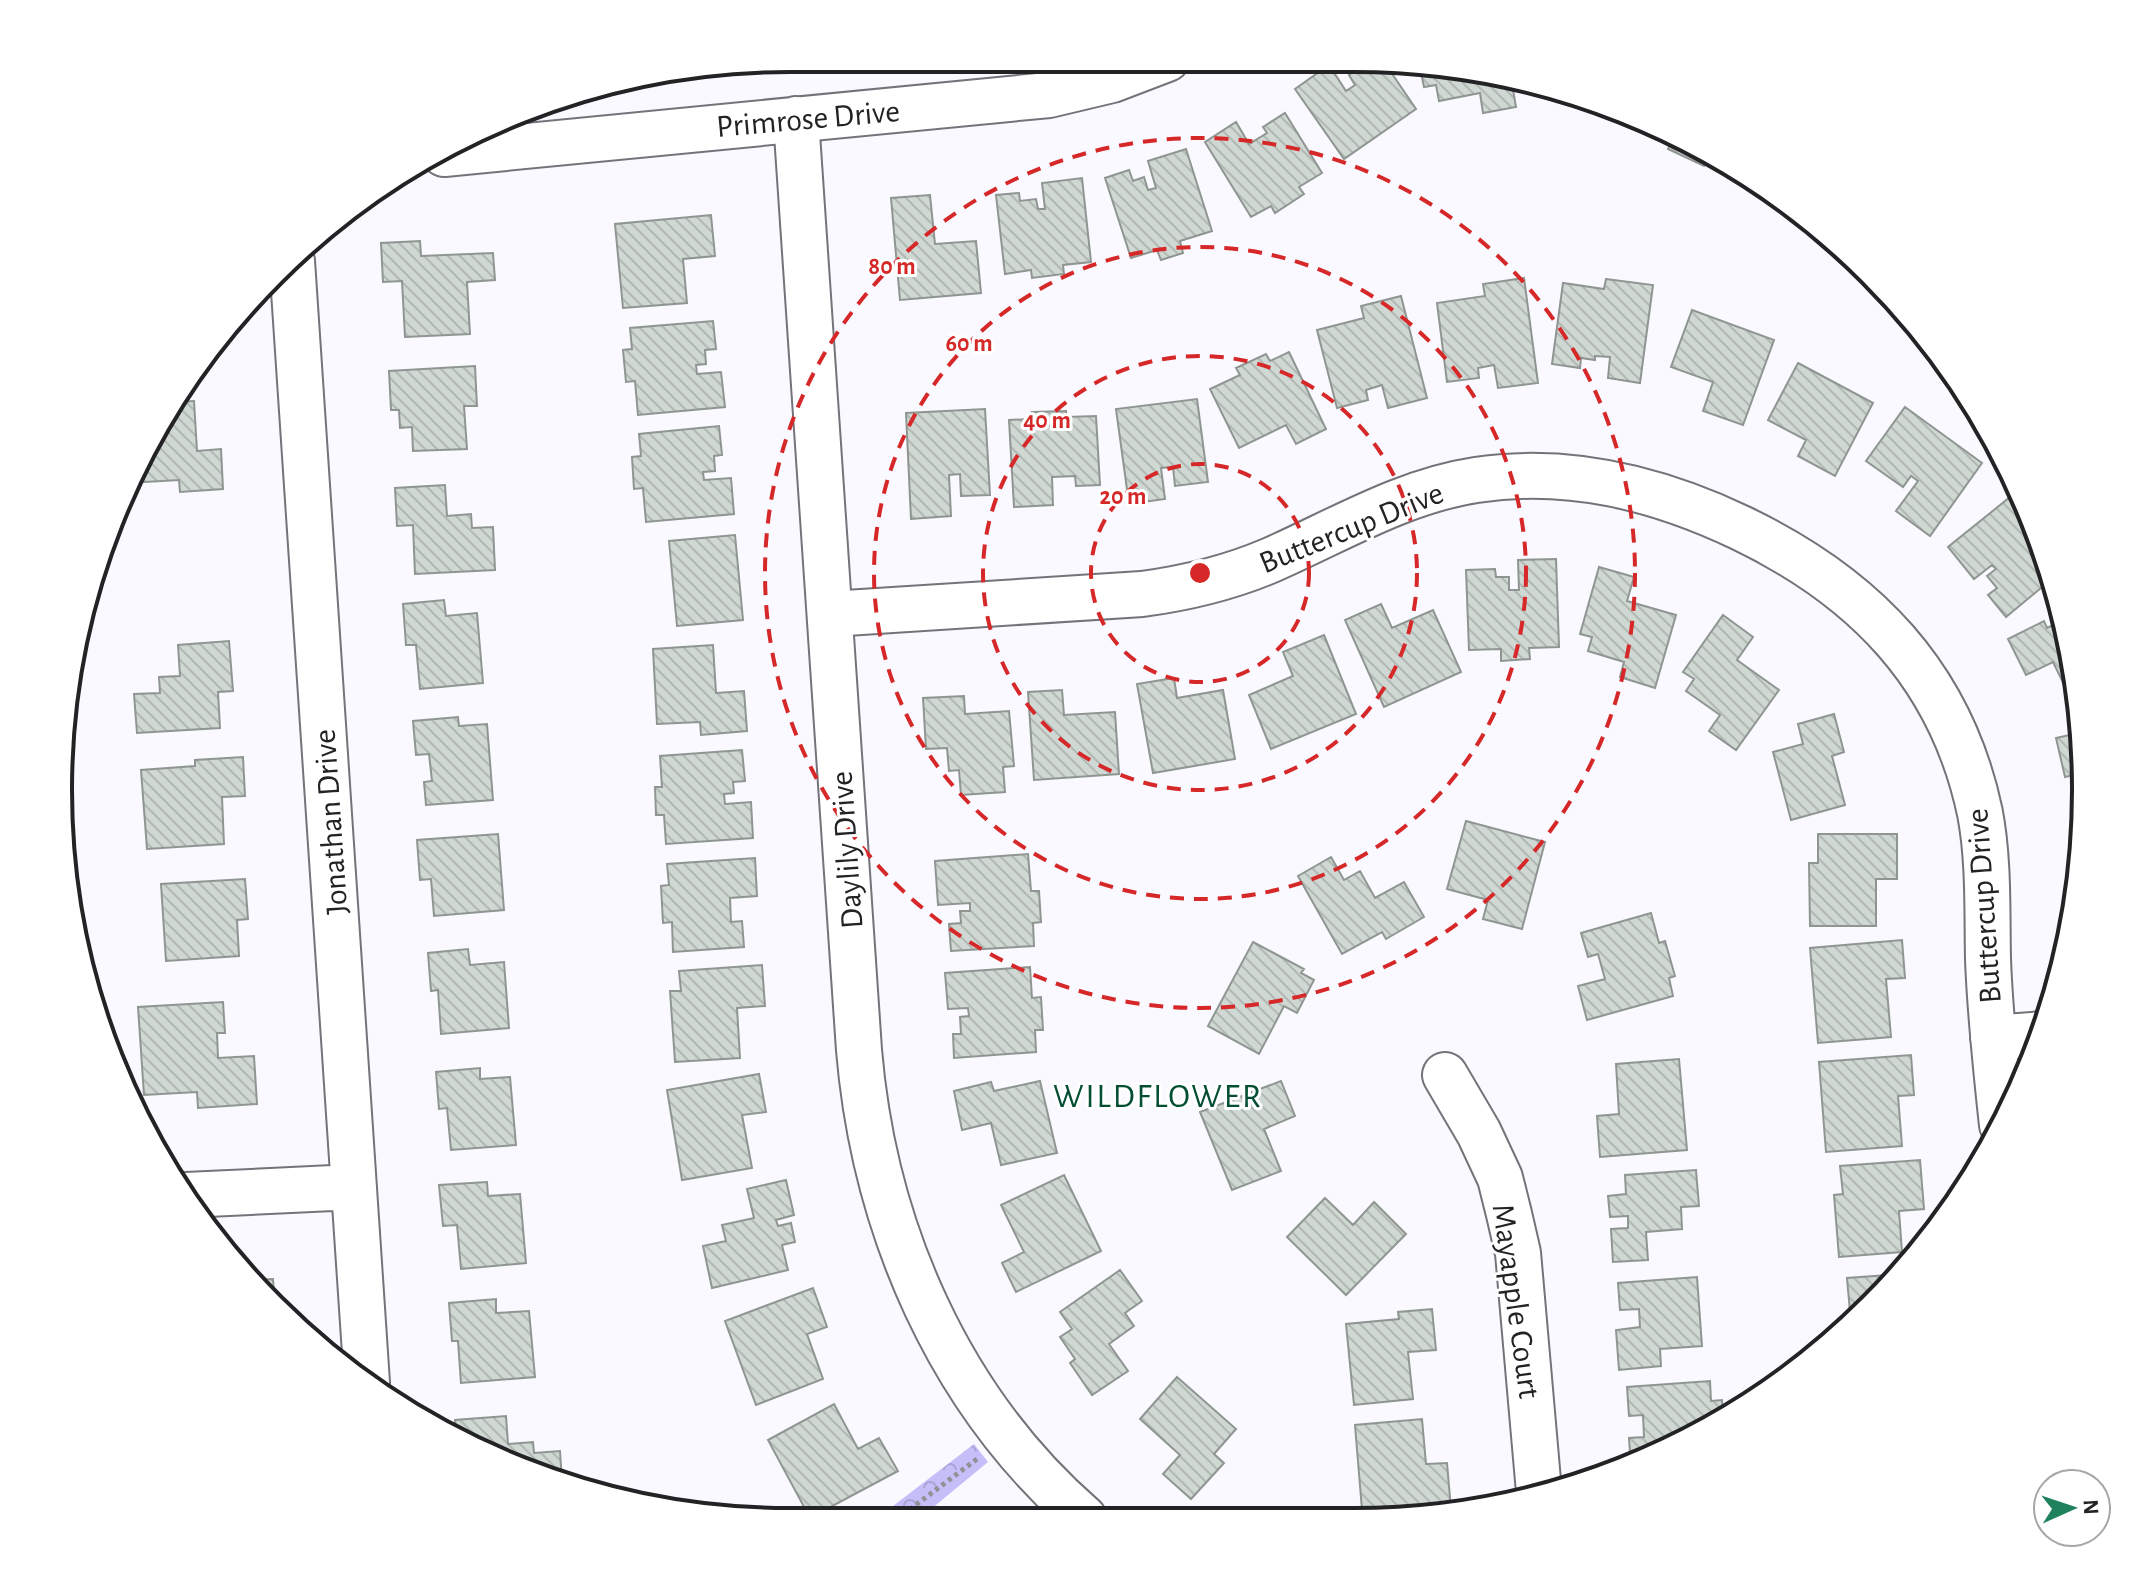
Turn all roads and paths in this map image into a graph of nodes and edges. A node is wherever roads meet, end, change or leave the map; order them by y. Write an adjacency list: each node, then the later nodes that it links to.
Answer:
1 (1133, 72): 2 (street, Primrose Drive)
2 (796, 119): 3 (street, Primrose Drive); 5 (street, Daylily Drive)
3 (460, 152)
4 (293, 272): 10 (street, Jonathan Drive)
5 (830, 614): 7 (street, Buttercup Drive); 13 (street, Daylily Drive)
6 (2029, 1035): 7 (street)
7 (1993, 1038): 9 (street, Buttercup Drive)
8 (1445, 1075): 14 (street, Mayapple Court)
9 (2000, 1104)
10 (354, 1187): 11 (street); 12 (street, Jonathan Drive)
11 (197, 1194)
12 (366, 1369)
13 (1007, 1437): 15 (path); 16 (street, Daylily Drive)
14 (1538, 1484)
15 (912, 1508)
16 (1074, 1508)

